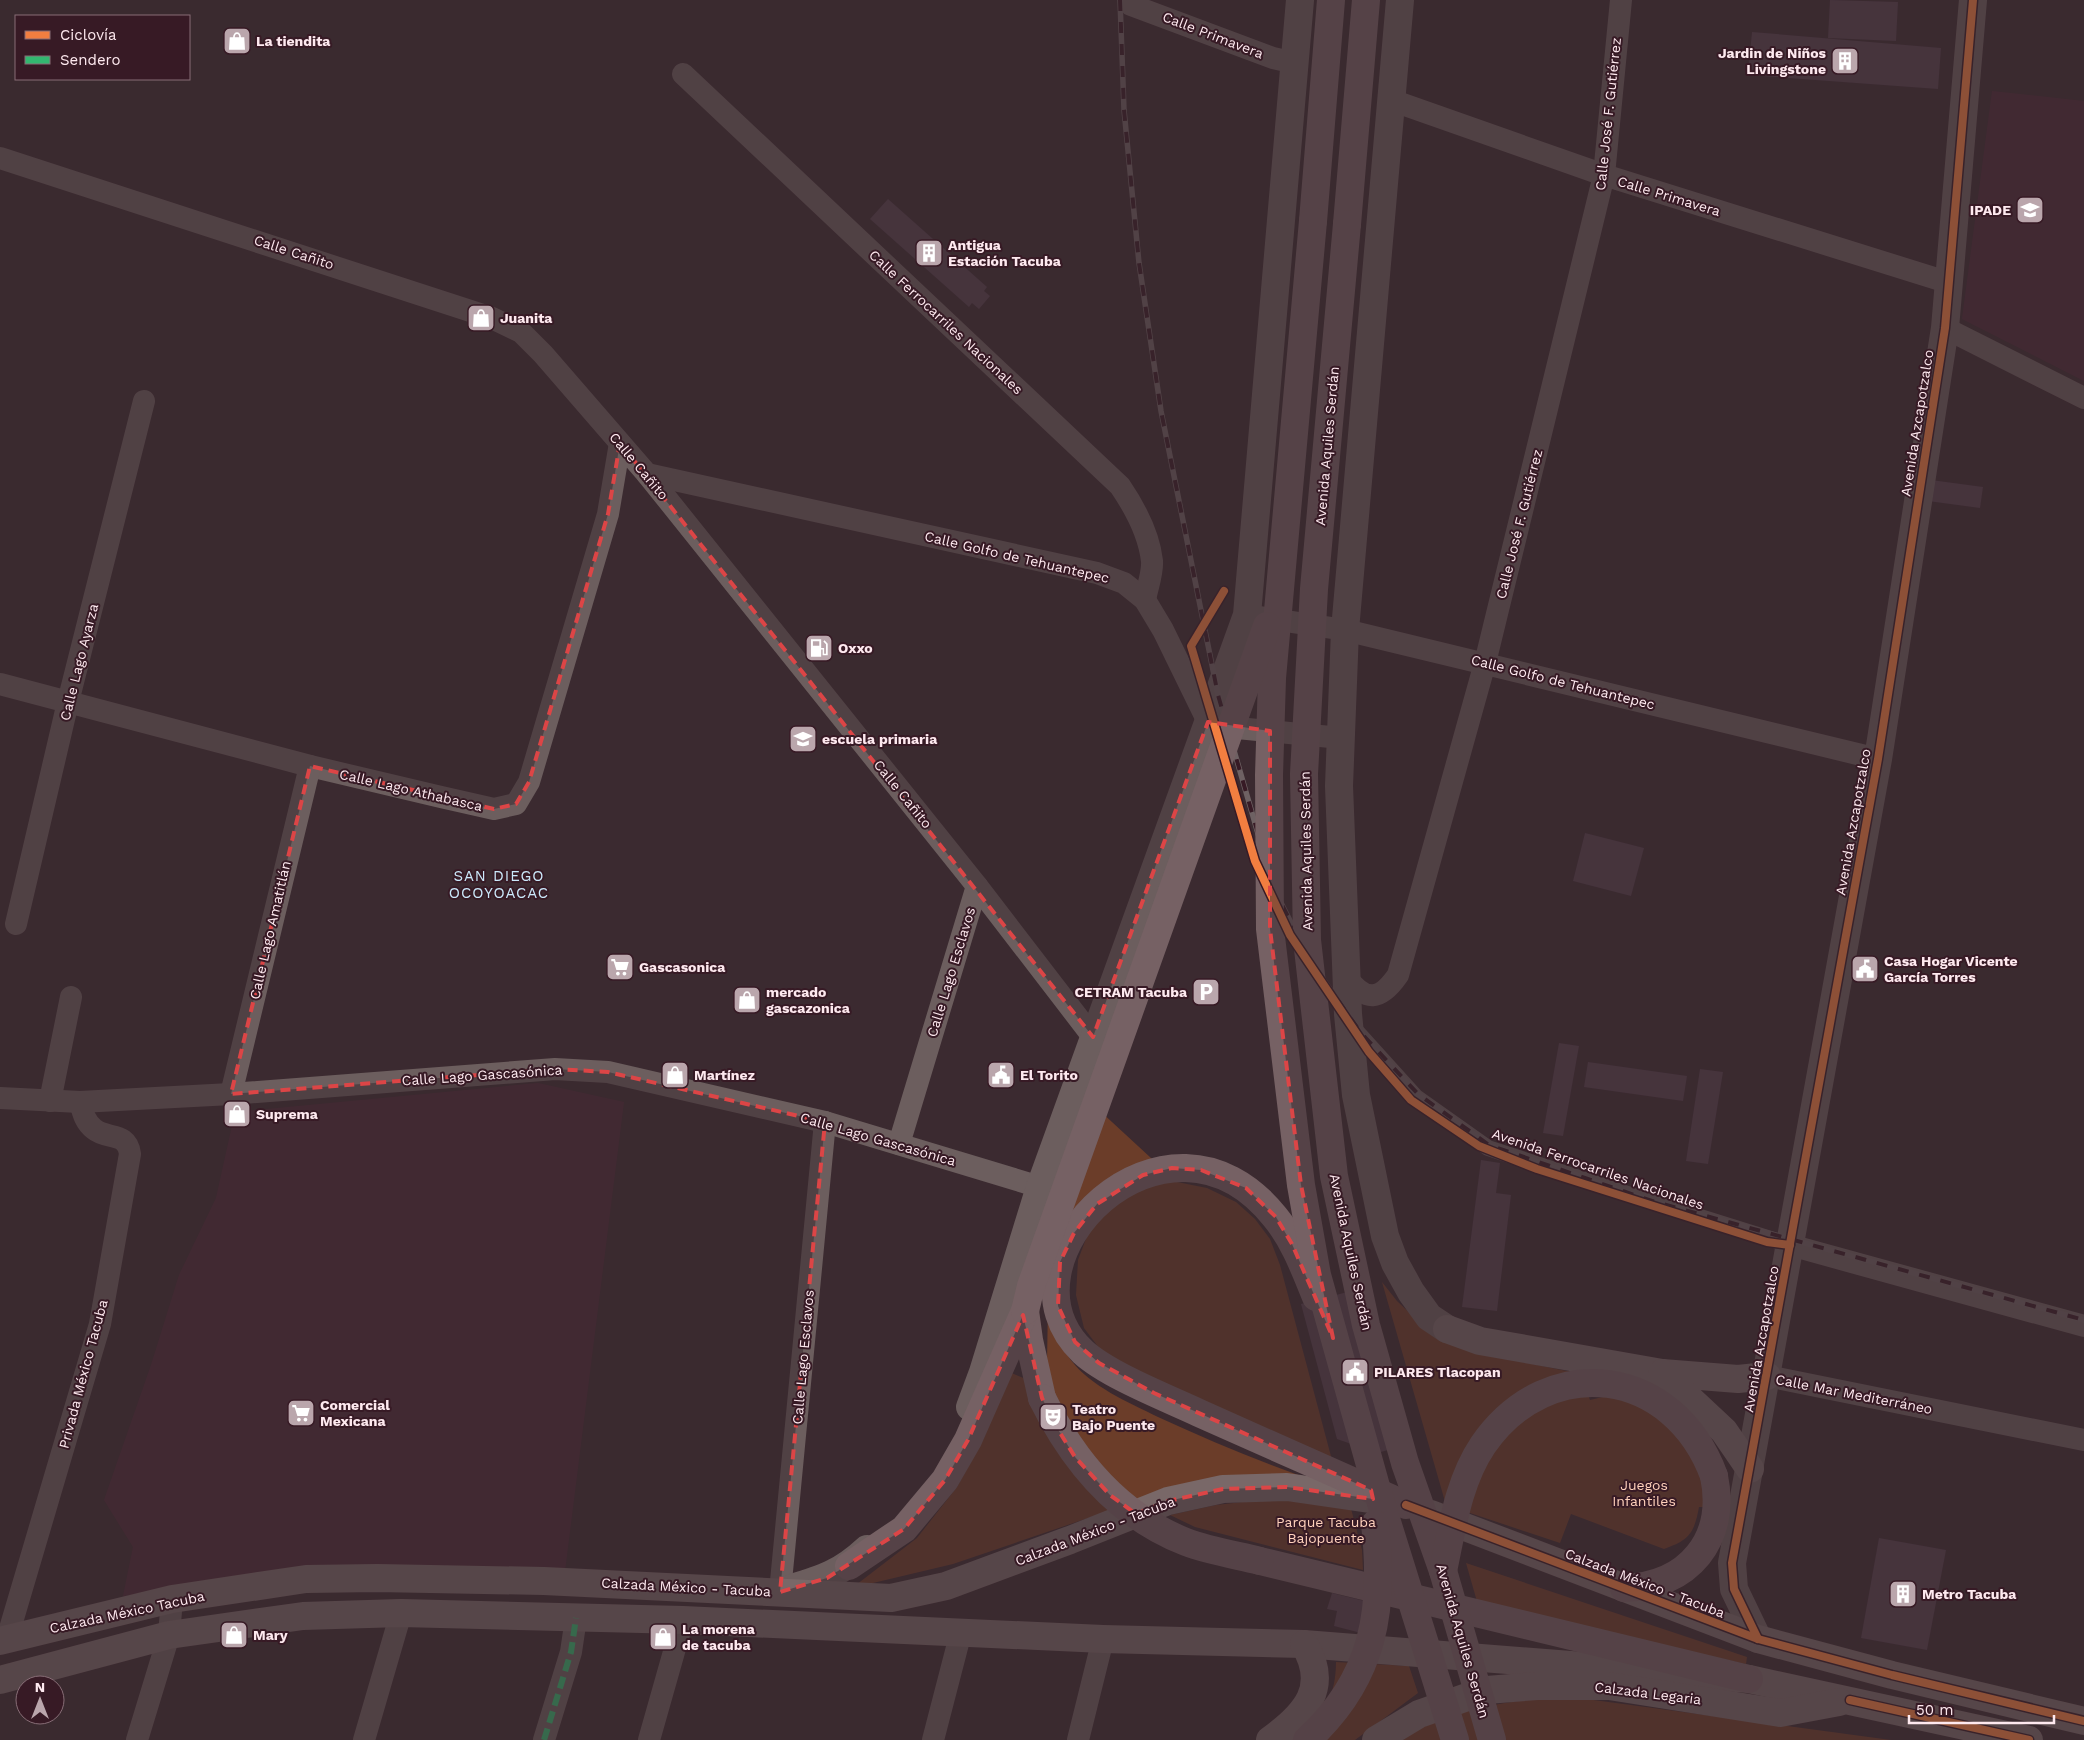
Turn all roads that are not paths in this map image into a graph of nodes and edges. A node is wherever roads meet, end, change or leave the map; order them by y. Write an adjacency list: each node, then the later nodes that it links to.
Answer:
1 (1300, 0): 8 (street)
2 (1331, 0): 19 (highway, bridge)
3 (1366, 0): 55 (highway, Avenida Aquiles Serdán, bridge)
4 (1400, 0): 10 (street)
5 (1621, 0): 12 (street, Calle José F. Gutiérrez)
6 (1974, 0): 13 (street, Avenida Azcapotzalco)
7 (1131, 2): 8 (street, Calle Primavera)
8 (1295, 63): 21 (street)
9 (683, 74): 20 (street, Calle Ferrocarriles Nacionales)
10 (1392, 100): 12 (street, Calle Primavera); 22 (street)
11 (0, 158): 17 (street, Calle Cañito)
12 (1604, 175): 13 (street, Calle Primavera); 23 (street, Calle José F. Gutiérrez)
13 (1950, 283): 14 (street, Avenida Azcapotzalco)
14 (1945, 328): 15 (street); 28 (street, Avenida Azcapotzalco)
15 (2084, 398)
16 (144, 401): 25 (street, Calle Lago Ayarza)
17 (620, 443): 18 (street, Calle Cañito); 29 (street, Calle Lago Athabasca)
18 (647, 474): 20 (street, Calle Golfo de Tehuantepec); 30 (street, Calle Cañito)
19 (1282, 587): 44 (highway, bridge); 47 (highway, bridge)
20 (1145, 600): 26 (street, Calle Golfo de Tehuantepec)
21 (1247, 615): 22 (street, Calle Golfo de Tehuantepec); 26 (street)
22 (1345, 630): 23 (street, Calle Golfo de Tehuantepec); 27 (street)
23 (1485, 663): 28 (street, Calle Golfo de Tehuantepec); 32 (street, Calle José F. Gutiérrez)
24 (0, 684): 25 (street, Calle Lago Athabasca)
25 (68, 702): 29 (street, Calle Lago Athabasca); 31 (street, Calle Lago Ayarza)
26 (1208, 722): 27 (street); 35 (street)
27 (1341, 738): 32 (street)
28 (1878, 759): 43 (street, Avenida Azcapotzalco)
29 (310, 766): 36 (street, Calle Lago Amatitlán)
30 (977, 886): 35 (street, Calle Cañito); 41 (street, Calle Lago Esclavos)
31 (16, 924)
32 (1347, 978): 34 (street)
33 (71, 997): 38 (street)
34 (1350, 1024): 43 (street, Avenida Ferrocarriles Nacionales); 46 (street)
35 (1093, 1037): 42 (street)
36 (231, 1094): 39 (street, Calle Lago Gascasónica); 40 (street, Calle Lago Gascasónica)
37 (0, 1098): 38 (street, Calle Lago Gascasónica)
38 (50, 1101): 39 (street, Calle Lago Gascasónica)
39 (80, 1102): 67 (street, Privada México Tacuba)
40 (825, 1122): 41 (street, Calle Lago Gascasónica); 58 (street, Calle Lago Esclavos)
41 (899, 1144): 42 (street, Calle Lago Gascasónica)
42 (1040, 1187): 54 (street)
43 (1790, 1245): 45 (street, Avenida Ferrocarriles Nacionales); 49 (street, Avenida Azcapotzalco)
44 (1025, 1311): 54 (highway); 69 (highway, bridge)
45 (2084, 1326)
46 (1447, 1329): 48 (main road, Calle Mar Mediterráneo)
47 (1333, 1338): 51 (highway, bridge); 53 (highway, bridge)
48 (1662, 1372): 49 (main road, Calle Mar Mediterráneo); 52 (main road)
49 (1767, 1376): 50 (street, Calle Mar Mediterráneo); 52 (street, Avenida Azcapotzalco)
50 (2084, 1440)
51 (1368, 1460): 73 (highway, bridge); 81 (highway, bridge)
52 (1750, 1469): 66 (street, Avenida Azcapotzalco)
53 (1406, 1505): 57 (main road, Calzada México - Tacuba); 58 (main road, Calzada México - Tacuba)
54 (849, 1566): 58 (street)
55 (1443, 1571): 57 (highway, bridge); 82 (highway, Avenida Aquiles Serdán, bridge)
56 (255, 1587): 58 (main road, Calzada México - Tacuba); 59 (main road, Calzada México Tacuba)
57 (1624, 1588): 66 (main road, Calzada México - Tacuba)
58 (780, 1592)
59 (172, 1599): 64 (street); 67 (main road, Calzada México Tacuba)
60 (402, 1613): 61 (main road); 64 (main road); 75 (street)
61 (576, 1618): 62 (main road); 76 (street)
62 (683, 1620): 63 (main road); 77 (street)
63 (961, 1632): 65 (main road); 78 (street)
64 (169, 1635): 70 (main road); 74 (street)
65 (1103, 1639): 68 (main road); 79 (street)
66 (1758, 1639): 72 (main road, Calzada México - Tacuba)
67 (4, 1640)
68 (1304, 1644): 69 (main road); 73 (main road)
69 (1749, 1679): 71 (main road)
70 (0, 1680)
71 (1850, 1700): 80 (main road, Calzada Legaria); 83 (main road)
72 (2084, 1721)
73 (1290, 1737)
74 (138, 1740)
75 (364, 1740)
76 (544, 1740)
77 (649, 1740)
78 (933, 1740)
79 (1078, 1740)
80 (1376, 1740)
81 (1455, 1740)
82 (1492, 1740)
83 (2029, 1740)

